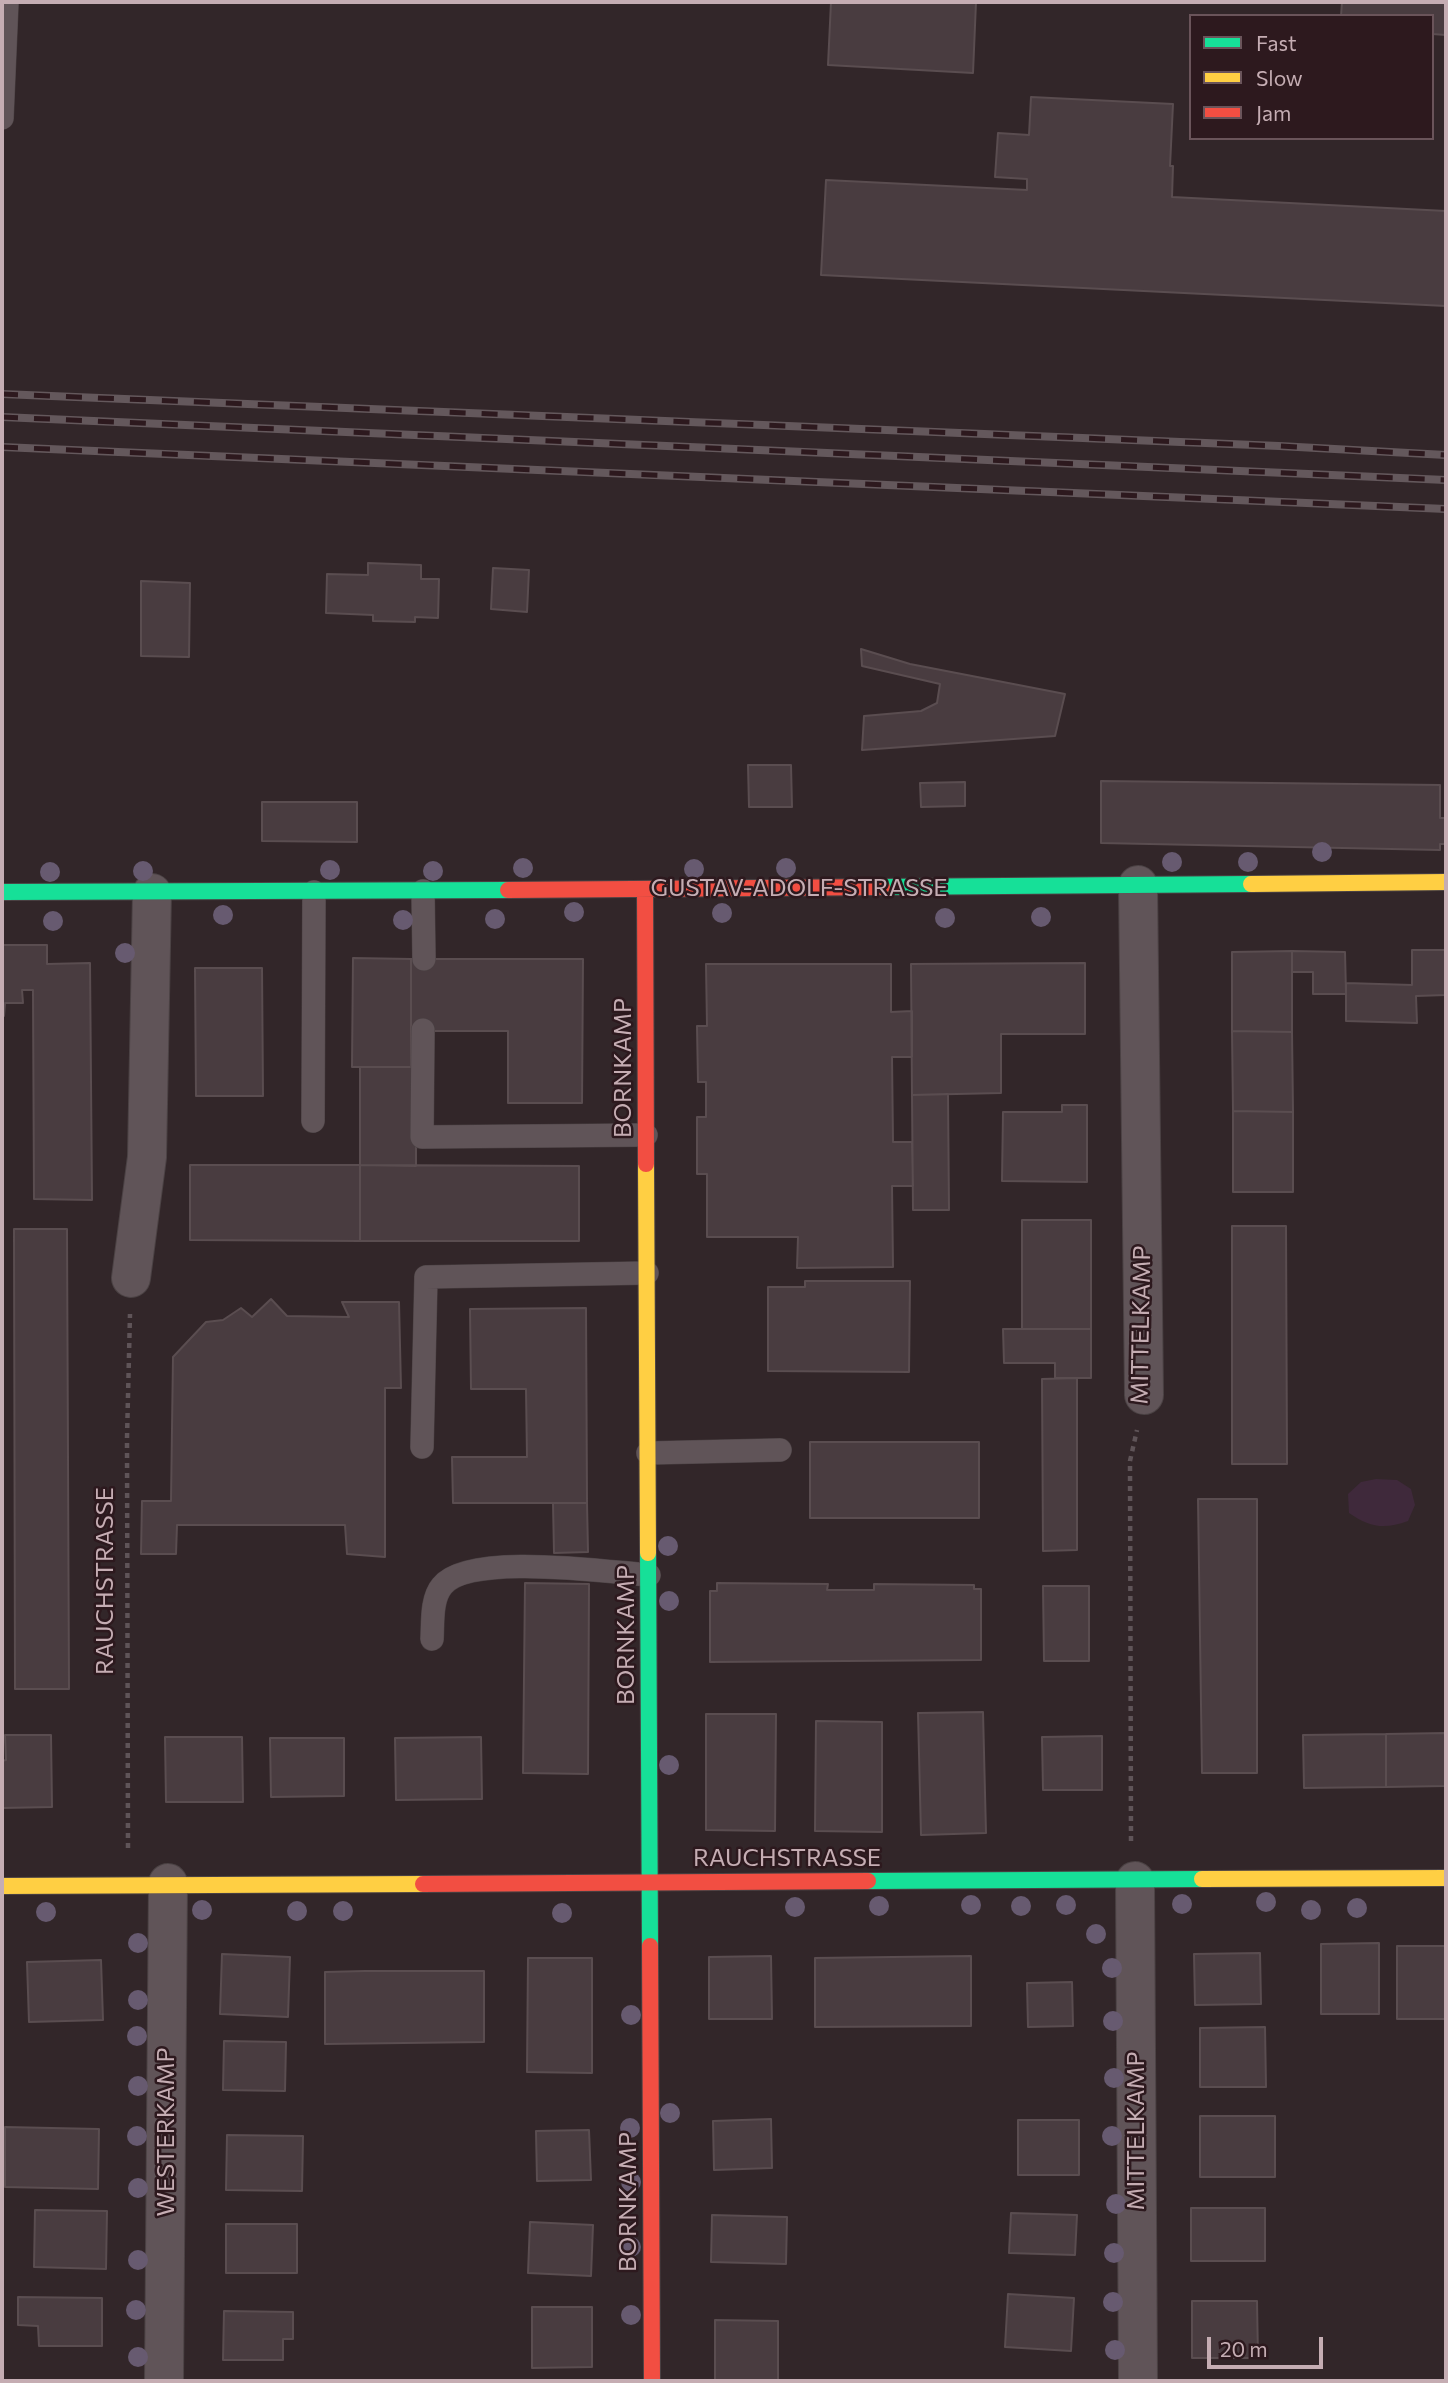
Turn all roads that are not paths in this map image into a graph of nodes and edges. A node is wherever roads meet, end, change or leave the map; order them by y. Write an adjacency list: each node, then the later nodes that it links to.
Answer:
1 (7, 2): 2 (lane)
2 (2, 118)
3 (1446, 882): 4 (street, GUSTAV-ADOLF-STRASSE)
4 (1138, 885): 5 (street, GUSTAV-ADOLF-STRASSE); 16 (street, MITTELKAMP)
5 (645, 889): 6 (street, GUSTAV-ADOLF-STRASSE); 13 (street, BORNKAMP)
6 (423, 891): 8 (street, GUSTAV-ADOLF-STRASSE); 10 (lane)
7 (2, 892): 9 (street, GUSTAV-ADOLF-STRASSE)
8 (314, 892): 9 (street, GUSTAV-ADOLF-STRASSE); 12 (lane)
9 (152, 893): 15 (street)
10 (424, 959)
11 (423, 1030): 13 (lane)
12 (313, 1121)
13 (646, 1135): 14 (street, BORNKAMP)
14 (647, 1273): 17 (lane); 19 (street, BORNKAMP)
15 (131, 1279)
16 (1144, 1395)
17 (422, 1447)
18 (780, 1450): 19 (lane)
19 (648, 1453): 20 (street, BORNKAMP)
20 (649, 1575): 21 (lane); 24 (street, BORNKAMP)
21 (432, 1639)
22 (1133, 1865): 23 (street, RAUCHSTRASSE); 24 (street, RAUCHSTRASSE); 29 (street, MITTELKAMP)
23 (1446, 1878)
24 (650, 1881): 25 (street, RAUCHSTRASSE); 28 (street, BORNKAMP)
25 (168, 1883): 26 (street, RAUCHSTRASSE); 27 (street, WESTERKAMP)
26 (2, 1886)
27 (164, 2381)
28 (652, 2381)
29 (1138, 2381)

